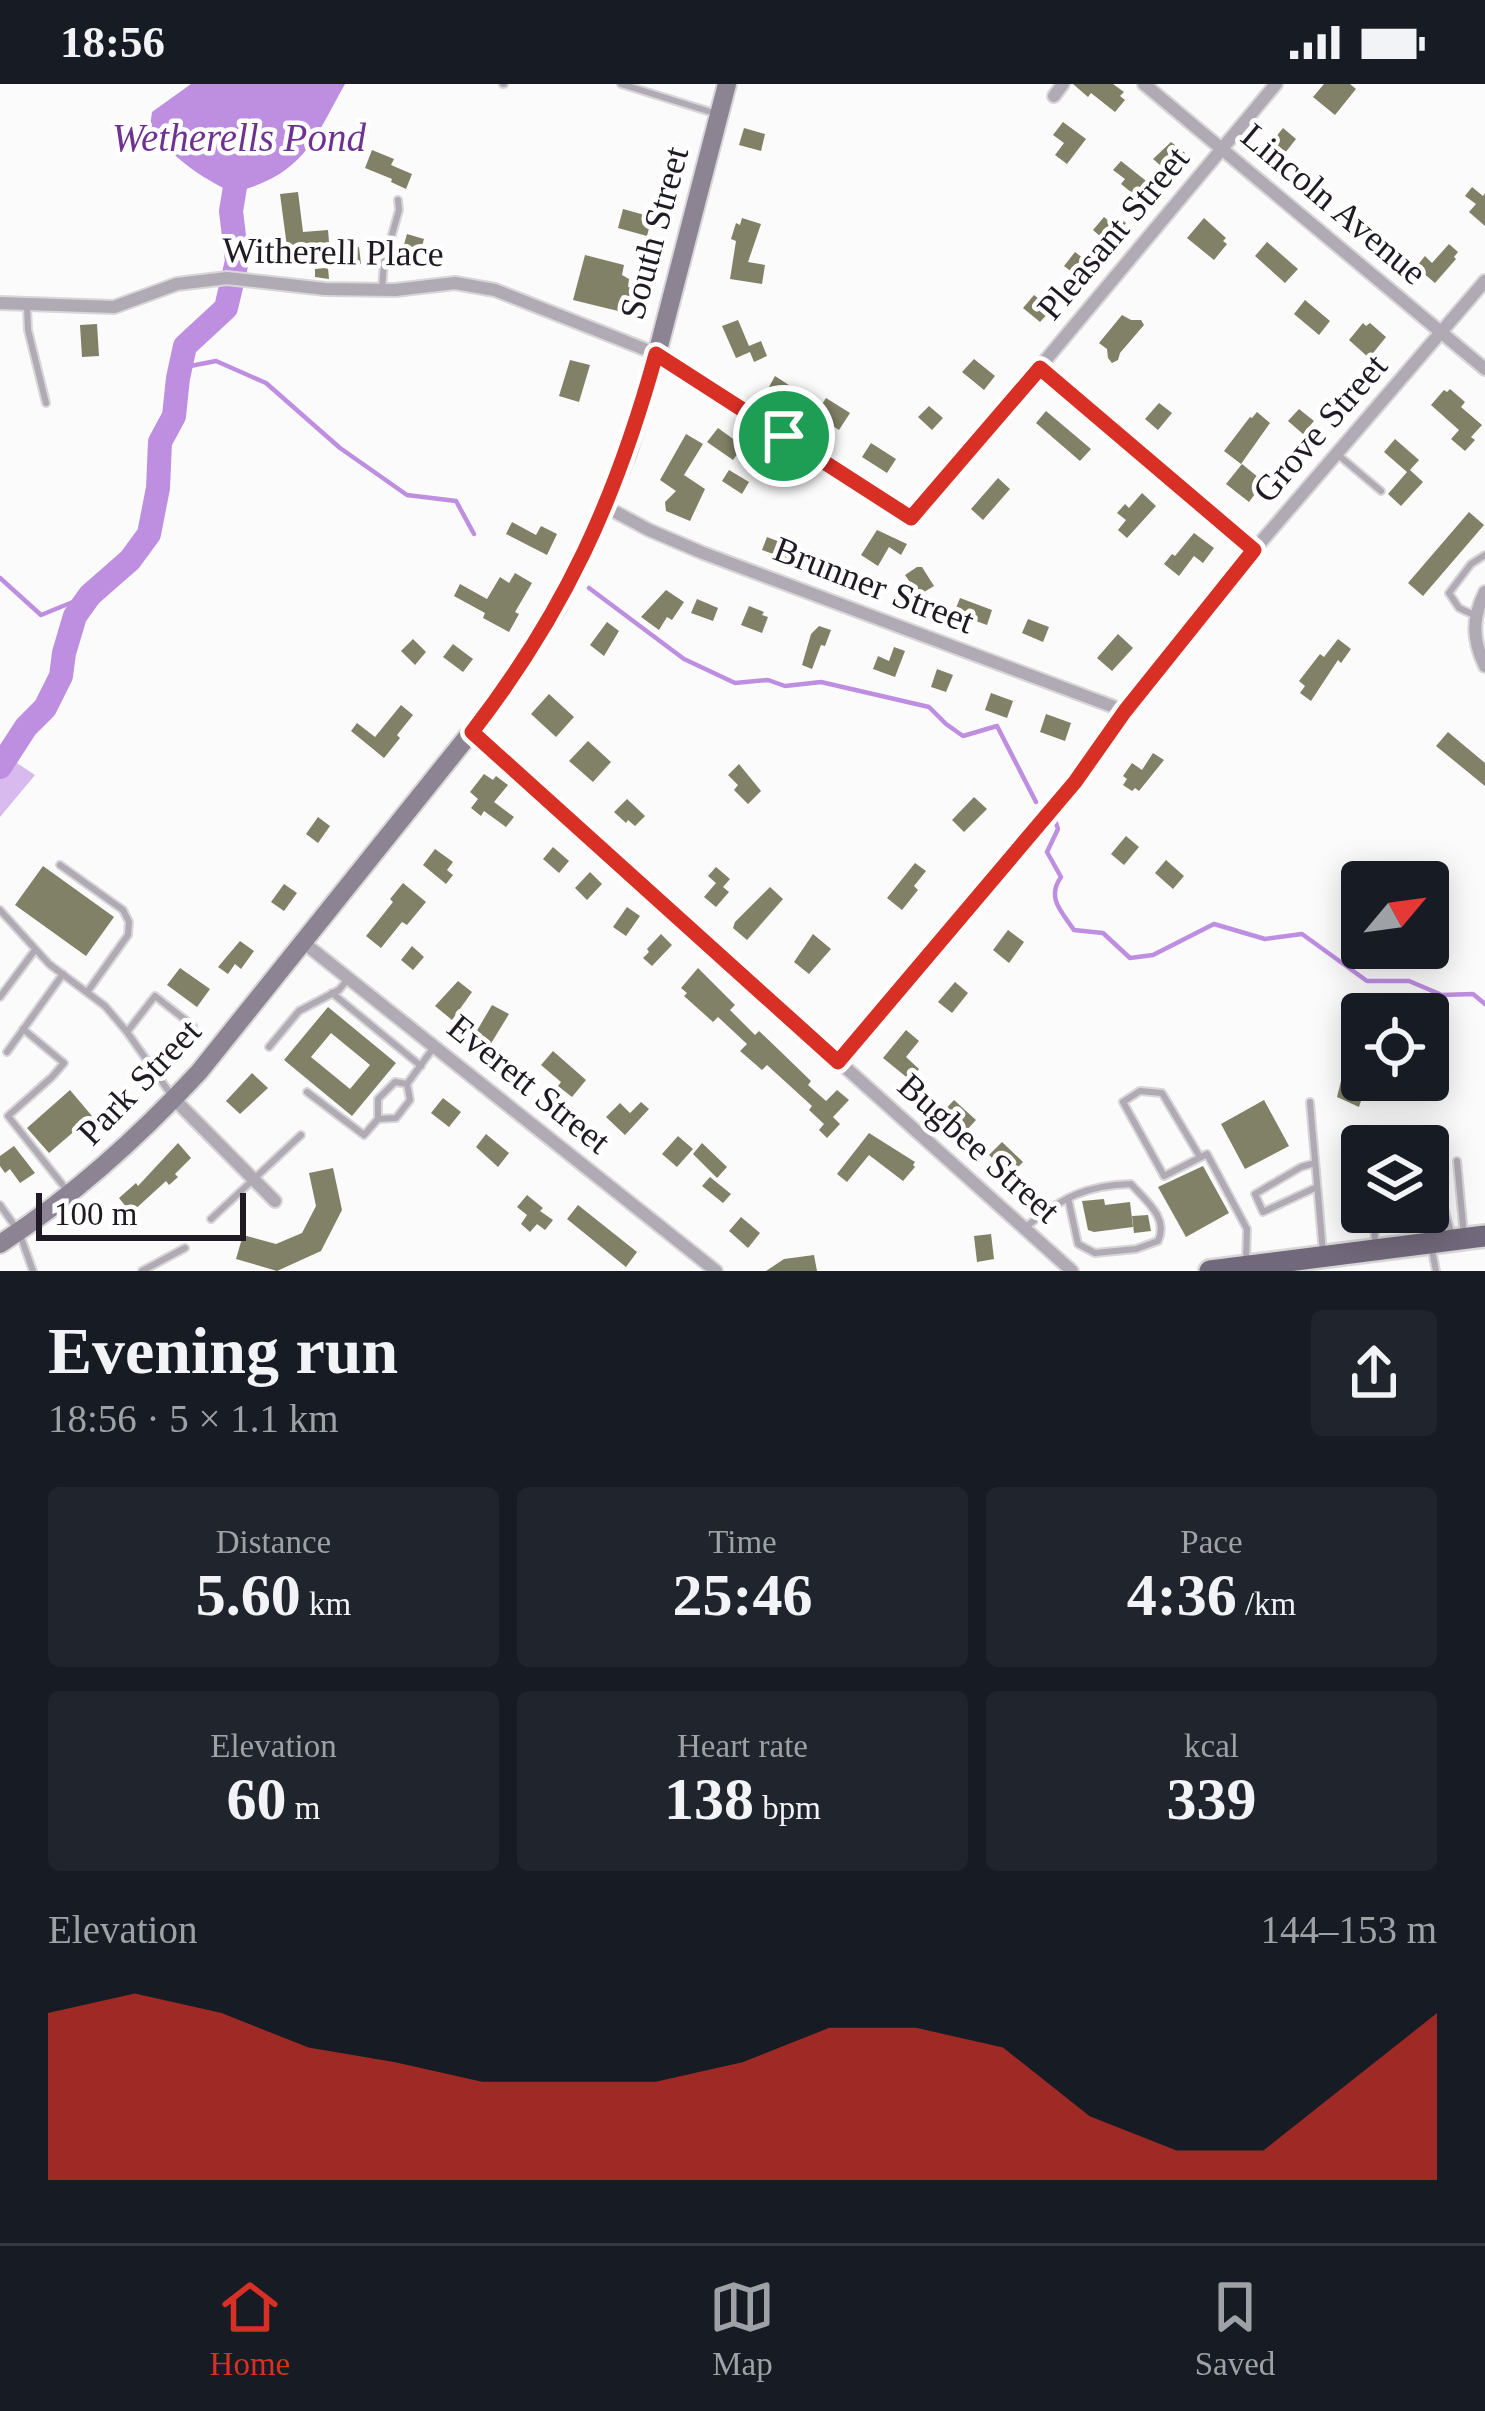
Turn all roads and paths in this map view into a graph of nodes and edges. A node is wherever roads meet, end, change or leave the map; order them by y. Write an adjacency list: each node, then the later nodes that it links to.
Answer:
1 (620, 84): 5 (lane)
2 (727, 84): 5 (main road, South Street)
3 (1144, 84): 6 (street, Lincoln Avenue)
4 (1276, 84): 6 (street, Pleasant Street)
5 (719, 115): 13 (main road, South Street)
6 (1222, 149): 12 (street, Lincoln Avenue); 14 (street, Pleasant Street)
7 (398, 200): 9 (lane)
8 (1485, 281): 12 (street, Grove Street)
9 (382, 290): 11 (street, Witherell Place); 13 (street, Witherell Place)
10 (0, 303): 11 (street, Witherell Place)
11 (27, 303): 16 (lane)
12 (1442, 333): 15 (street, Lincoln Avenue); 17 (street, Grove Street)
13 (656, 354): 14 (street, Pleasant Street); 19 (main road, South Street)
14 (1040, 368): 20 (street)
15 (1485, 368)
16 (46, 403)
17 (1337, 454): 18 (lane); 20 (street, Grove Street)
18 (1381, 491)
19 (606, 507): 25 (street, Brunner Street); 26 (main road, South Street)
20 (1254, 550): 25 (street, Grove Street)
21 (1485, 554): 23 (lane)
22 (1485, 592): 23 (street)
23 (1476, 616): 24 (street)
24 (1484, 660)
25 (1125, 711): 42 (street, Grove Street)
26 (472, 732): 29 (main road, South Street); 42 (street, Bugbee Street)
27 (60, 865): 33 (lane)
28 (0, 910): 30 (lane)
29 (304, 943): 32 (street, Everett Street); 46 (main road, Park Street)
30 (34, 950): 31 (lane); 35 (lane)
31 (63, 974): 33 (lane); 37 (lane)
32 (348, 978): 34 (lane); 39 (street, Everett Street)
33 (88, 991): 38 (lane)
34 (332, 993): 40 (lane); 43 (lane)
35 (0, 997)
36 (193, 1026): 38 (lane)
37 (23, 1030): 41 (lane); 55 (lane)
38 (127, 1032): 46 (lane)
39 (434, 1046): 43 (lane); 71 (street, Everett Street)
40 (269, 1047)
41 (7, 1052)
42 (838, 1062): 60 (street, Bugbee Street)
43 (421, 1066): 44 (lane)
44 (407, 1084): 48 (lane); 48 (lane)
45 (307, 1092): 48 (lane)
46 (174, 1099): 53 (street); 55 (main road, Park Street)
47 (1310, 1102): 52 (lane)
48 (378, 1119)
49 (302, 1135): 53 (lane)
50 (1200, 1157): 50 (lane); 68 (lane)
51 (1457, 1162): 63 (lane)
52 (1316, 1163): 54 (lane); 54 (lane)
53 (253, 1180): 57 (street); 59 (lane)
54 (1317, 1187): 67 (lane)
55 (70, 1195): 61 (main road, Park Street)
56 (1068, 1198): 56 (lane); 60 (lane)
57 (274, 1201)
58 (0, 1205): 61 (lane)
59 (211, 1219)
60 (1024, 1228): 72 (street, Bugbee Street)
61 (19, 1232): 64 (main road, Park Street); 69 (lane)
62 (1375, 1233): 66 (lane)
63 (1458, 1239): 66 (main road); 74 (lane)
64 (0, 1244)
65 (185, 1248): 70 (lane)
66 (1376, 1250): 67 (main road)
67 (1328, 1261): 68 (main road)
68 (1246, 1266): 73 (main road)
69 (33, 1271)
70 (142, 1271)
71 (716, 1271)
72 (1072, 1271)
73 (1210, 1271)
74 (1436, 1271)

